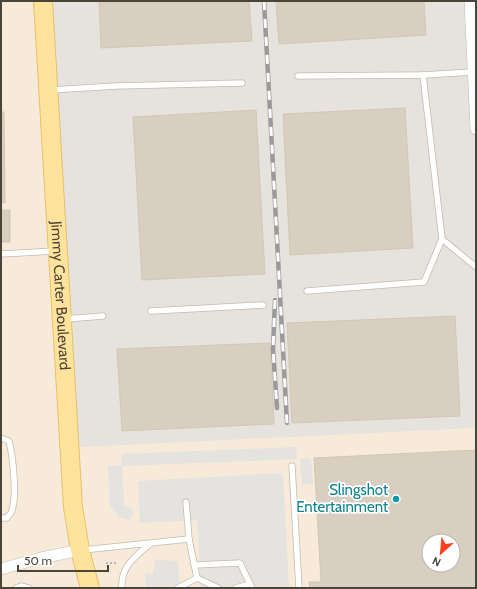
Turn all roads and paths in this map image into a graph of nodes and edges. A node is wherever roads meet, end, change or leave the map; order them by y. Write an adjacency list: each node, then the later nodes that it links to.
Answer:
1 (43, 1): 8 (main road, Jimmy Carter Boulevard)
2 (470, 1): 3 (street)
3 (474, 52): 4 (street)
4 (473, 72): 5 (lane); 9 (street)
5 (423, 75): 6 (lane); 10 (lane)
6 (298, 76)
7 (242, 84): 8 (lane)
8 (49, 90): 11 (main road, Jimmy Carter Boulevard)
9 (476, 129)
10 (442, 239): 13 (lane); 14 (lane)
11 (57, 251): 12 (lane); 18 (main road, Jimmy Carter Boulevard)
12 (1, 254)
13 (476, 266)
14 (307, 291)
15 (263, 305): 16 (lane)
16 (151, 311)
17 (103, 316): 18 (lane)
18 (61, 320): 25 (main road, Jimmy Carter Boulevard)
19 (1, 438): 22 (lane)
20 (292, 466): 39 (lane)
21 (186, 502): 23 (lane)
22 (1, 518)
23 (189, 540): 24 (lane); 28 (lane)
24 (150, 544): 25 (lane); 35 (lane)
25 (80, 550): 29 (street); 34 (main road, Jimmy Carter Boulevard)
26 (106, 563): 27 (path)
27 (117, 563)
28 (194, 565): 30 (lane); 31 (lane)
29 (1, 569)
30 (197, 578): 36 (lane); 37 (lane)
31 (251, 586): 38 (lane)
32 (16, 588): 33 (lane)
33 (29, 588)
34 (90, 588)
35 (122, 588)
36 (178, 588)
37 (218, 588)
38 (236, 588)
39 (299, 588)

